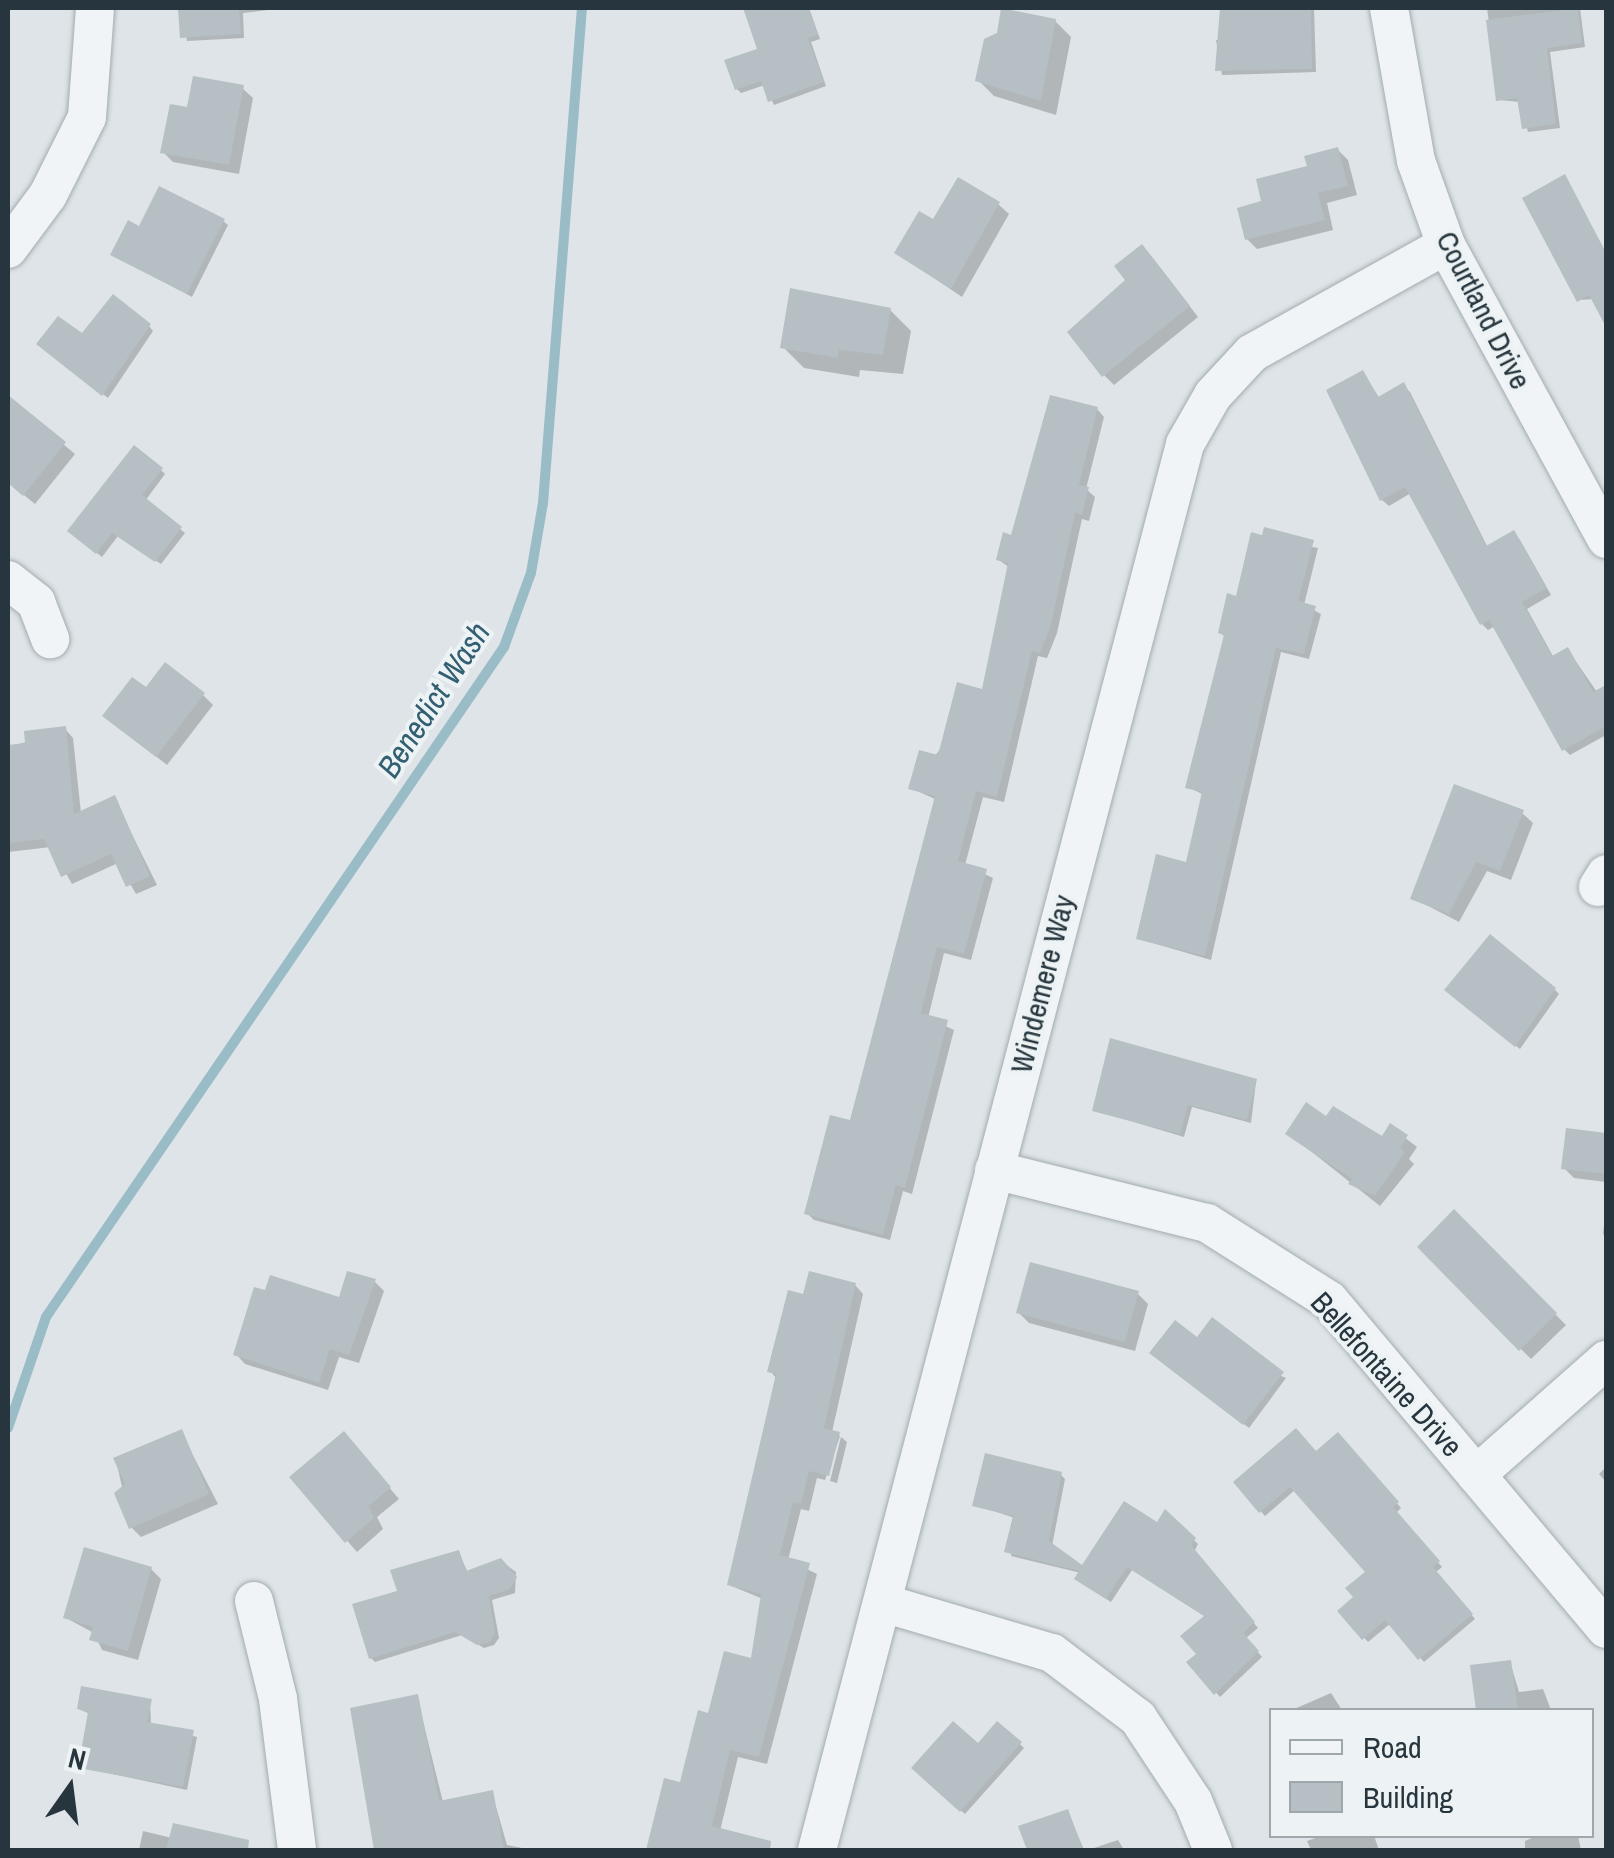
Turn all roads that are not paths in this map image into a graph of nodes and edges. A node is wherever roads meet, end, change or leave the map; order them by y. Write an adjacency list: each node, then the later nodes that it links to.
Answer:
1 (95, 8): 4 (street)
2 (1389, 8): 3 (street, Courtland Drive)
3 (1446, 245): 5 (street, Courtland Drive); 8 (street, Windemere Way)
4 (8, 249)
5 (1606, 539)
6 (8, 580): 7 (street)
7 (50, 639)
8 (994, 1170): 10 (street, Bellefontaine Drive); 12 (street, Windemere Way)
9 (1606, 1360): 10 (street)
10 (1476, 1475): 13 (street, Bellefontaine Drive)
11 (254, 1601): 14 (street)
12 (883, 1602): 15 (street, Windemere Way); 16 (street)
13 (1606, 1629)
14 (296, 1850)
15 (817, 1850)
16 (1214, 1850)

